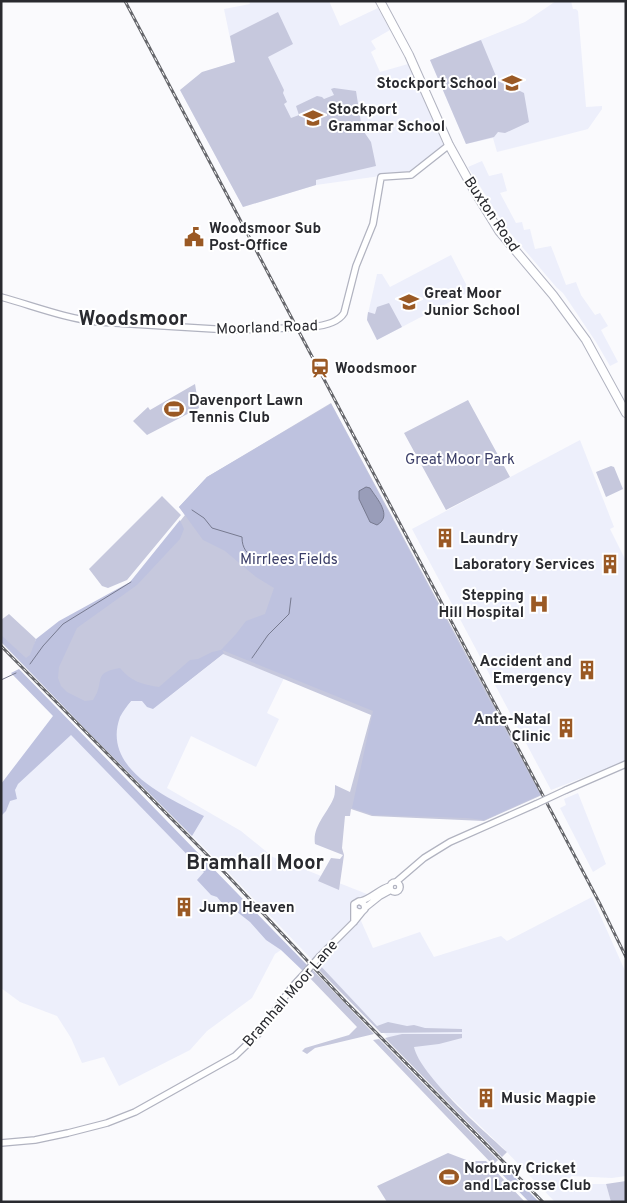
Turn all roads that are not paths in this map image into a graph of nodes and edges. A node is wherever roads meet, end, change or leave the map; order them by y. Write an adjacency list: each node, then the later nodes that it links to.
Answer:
1 (380, 1): 2 (highway, Buxton Road)
2 (449, 145): 3 (street, Moorland Road, bridge); 4 (highway, Buxton Road)
3 (1, 297)
4 (626, 413)
5 (626, 764): 6 (street, Bramhall Moor Lane, bridge)
6 (394, 886): 7 (street, Bramhall Moor Lane); 9 (street, Bramhall Moor Lane)
7 (361, 901): 8 (street, Bramhall Moor Lane); 9 (street)
8 (355, 910): 9 (street); 10 (street, Bramhall Moor Lane)
9 (364, 910): 10 (street, Bramhall Moor Lane)
10 (354, 922): 11 (street, Bramhall Moor Lane, bridge)
11 (1, 1143)

